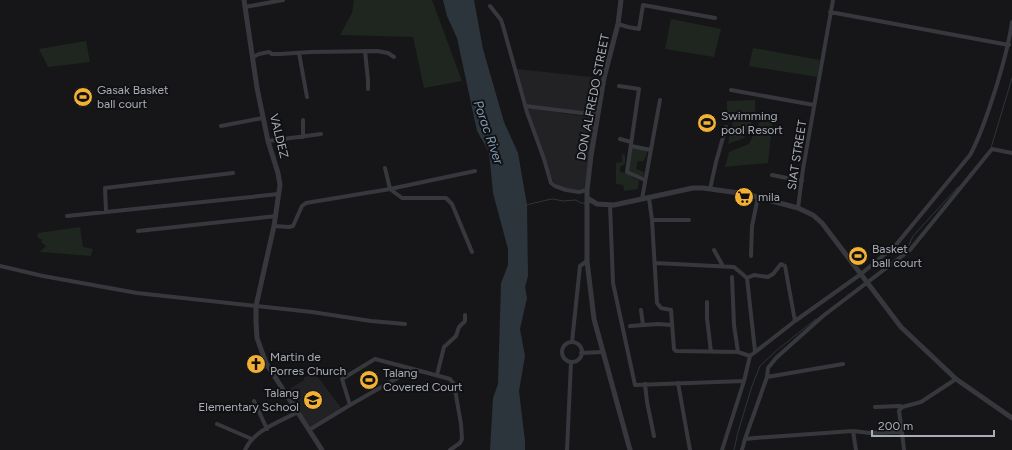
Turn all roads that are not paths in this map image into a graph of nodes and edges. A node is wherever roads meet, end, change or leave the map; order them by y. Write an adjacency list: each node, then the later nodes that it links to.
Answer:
1 (244, 0): 6 (street, VALDEZ)
2 (283, 0): 6 (street)
3 (621, 0): 10 (street, DON ALFREDO STREET)
4 (833, 0): 7 (street, SIAT STREET)
5 (490, 6): 22 (street)
6 (245, 7): 14 (street, VALDEZ)
7 (830, 12): 11 (street); 21 (street, SIAT STREET)
8 (715, 18): 10 (street)
9 (1012, 22): 11 (street)
10 (618, 24): 23 (street, DON ALFREDO STREET)
11 (1009, 46): 65 (street)
12 (365, 51): 13 (street); 15 (street); 17 (street)
13 (299, 52): 14 (street); 19 (street)
14 (253, 57): 24 (street, VALDEZ)
15 (394, 57)
16 (619, 86): 32 (street)
17 (368, 89)
18 (731, 90): 21 (street)
19 (307, 97)
20 (660, 100): 33 (street)
21 (814, 105): 40 (street, SIAT STREET)
22 (525, 106): 23 (street); 43 (street)
23 (598, 115): 43 (street, DON ALFREDO STREET)
24 (264, 118): 26 (street); 31 (street, VALDEZ)
25 (303, 120): 29 (street)
26 (221, 126)
27 (726, 127): 42 (street)
28 (321, 134): 29 (street)
29 (303, 137): 31 (street)
30 (620, 139): 32 (street)
31 (268, 141): 44 (street, VALDEZ)
32 (631, 144): 33 (street); 39 (street)
33 (651, 150): 39 (street)
34 (1012, 153): 68 (street)
35 (385, 168): 41 (street)
36 (475, 171): 41 (street)
37 (233, 173): 51 (street)
38 (772, 175): 40 (street)
39 (646, 180): 48 (street)
40 (802, 181): 50 (street, SIAT STREET)
41 (390, 189): 56 (street); 59 (street)
42 (710, 189): 45 (street); 47 (street)
43 (586, 190): 46 (street, DON ALFREDO STREET)
44 (279, 194): 51 (street); 53 (street, VALDEZ)
45 (758, 197): 50 (street); 60 (street)
46 (587, 198): 49 (street); 61 (street, DON ALFREDO STREET)
47 (649, 198): 48 (street); 54 (street)
48 (642, 199): 49 (street)
49 (610, 205): 93 (street)
50 (798, 208): 65 (street)
51 (106, 211): 52 (street)
52 (67, 216)
53 (276, 216): 56 (street, VALDEZ); 57 (street)
54 (652, 220): 55 (street); 62 (street)
55 (689, 220)
56 (274, 226): 70 (street, VALDEZ)
57 (138, 231)
58 (714, 250): 64 (street)
59 (472, 252)
60 (751, 256)
61 (587, 260): 78 (street); 80 (street, DON ALFREDO STREET)
62 (655, 263): 64 (street); 76 (street)
63 (0, 266): 70 (street)
64 (723, 266): 67 (street)
65 (862, 275): 68 (street); 73 (street)
66 (732, 277): 82 (street)
67 (747, 278): 73 (street); 79 (street)
68 (867, 283): 89 (street); 90 (street)
69 (708, 302): 81 (street)
70 (256, 306): 74 (street); 98 (street, VALDEZ)
71 (641, 310): 75 (street)
72 (465, 315): 88 (street)
73 (795, 321): 79 (street)
74 (405, 324)
75 (643, 325): 76 (street); 77 (street)
76 (672, 325): 81 (street)
77 (630, 326)
78 (572, 342): 83 (street); 85 (street)
79 (755, 351): 84 (street)
80 (603, 352): 83 (street); 112 (street, DON ALFREDO STREET)
81 (711, 352): 82 (street)
82 (738, 352): 84 (street)
83 (581, 353): 85 (street)
84 (750, 356): 91 (street)
85 (571, 362): 111 (street)
86 (843, 364): 89 (street)
87 (413, 369): 88 (street); 95 (street); 95 (street)
88 (437, 375): 110 (street)
89 (767, 377): 107 (street)
90 (956, 379): 97 (street); 99 (street)
91 (744, 381): 92 (street); 114 (street)
92 (678, 383): 93 (street); 113 (street)
93 (645, 384): 105 (street)
94 (254, 401): 101 (street)
95 (350, 405): 102 (street)
96 (874, 407): 97 (street)
97 (902, 407): 104 (street)
98 (298, 412): 101 (street); 102 (street, VALDEZ)
99 (1012, 418)
100 (217, 424): 106 (street)
101 (267, 429): 106 (street)
102 (309, 430): 109 (street, VALDEZ)
103 (853, 431): 104 (street); 107 (street); 116 (street)
104 (902, 432): 117 (street)
105 (654, 436)
106 (252, 439): 108 (street)
107 (745, 440): 115 (street)
108 (245, 450)
109 (322, 450)
110 (450, 450)
111 (567, 450)
112 (630, 450)
113 (690, 450)
114 (722, 450)
115 (742, 450)
116 (856, 450)
117 (904, 450)

